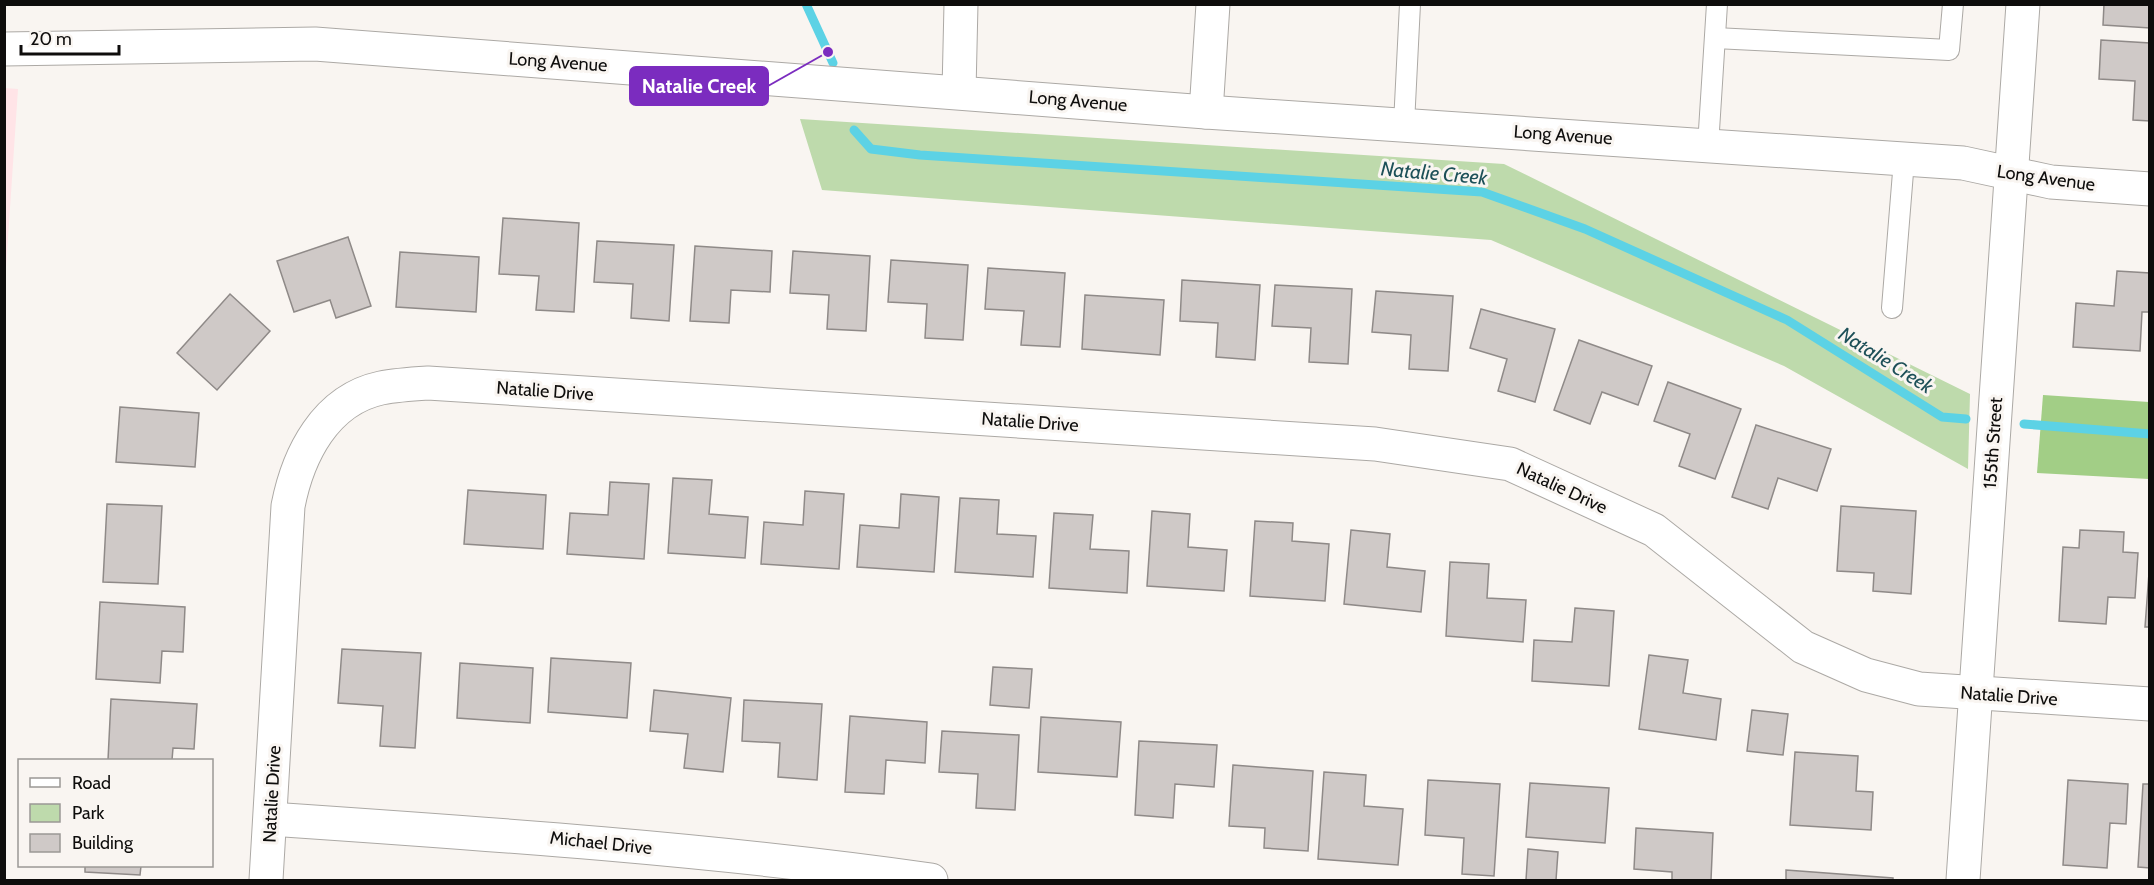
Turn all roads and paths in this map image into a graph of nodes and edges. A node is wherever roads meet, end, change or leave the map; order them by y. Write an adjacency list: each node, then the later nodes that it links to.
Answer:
1 (962, 4): 9 (street)
2 (1213, 4): 10 (street)
3 (1410, 4): 11 (lane)
4 (1718, 4): 7 (lane)
5 (1953, 4): 7 (lane)
6 (2023, 4): 14 (street, 155th Street)
7 (1715, 38): 12 (lane)
8 (4, 49): 9 (street, Long Avenue)
9 (959, 91): 10 (street, Long Avenue)
10 (1206, 112): 11 (street, Long Avenue)
11 (1404, 124): 12 (street, Long Avenue)
12 (1708, 146): 13 (street, Long Avenue)
13 (1904, 160): 14 (street, Long Avenue); 16 (lane)
14 (2011, 174): 15 (street, Long Avenue); 17 (street, 155th Street)
15 (2150, 189)
16 (1893, 308)
17 (1976, 694): 18 (street, Natalie Drive); 19 (street, Natalie Drive); 22 (street, 155th Street)
18 (2150, 704)
19 (271, 819): 20 (street, Natalie Drive); 21 (street, Michael Drive)
20 (266, 880)
21 (931, 880)
22 (1963, 880)

